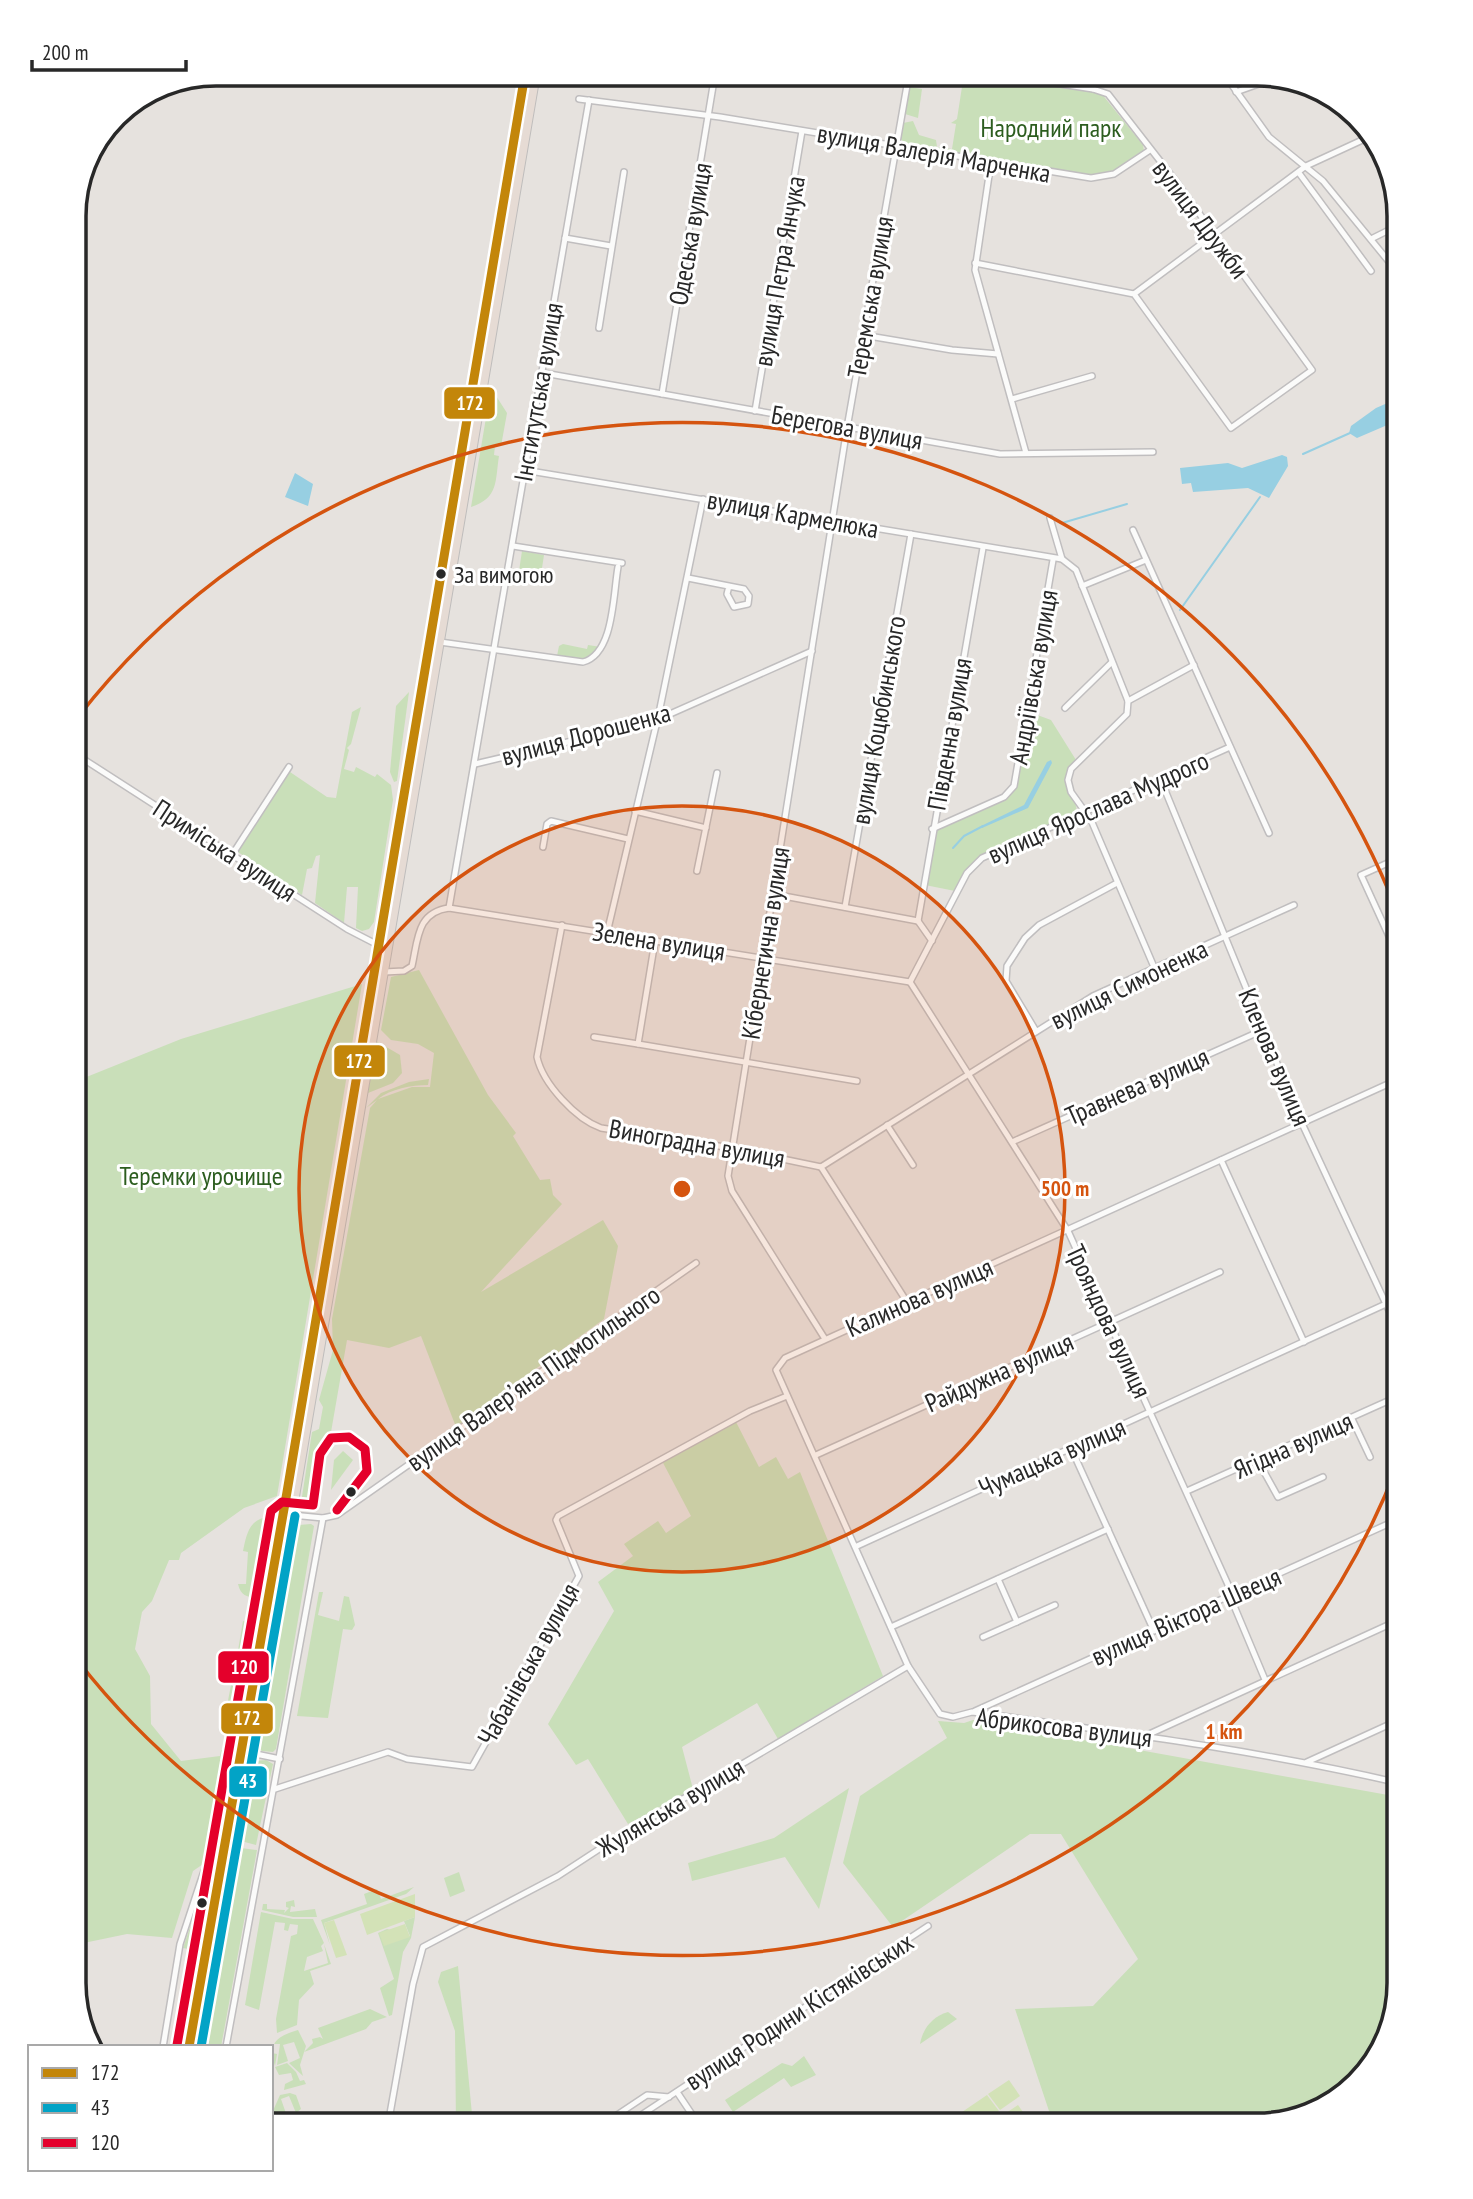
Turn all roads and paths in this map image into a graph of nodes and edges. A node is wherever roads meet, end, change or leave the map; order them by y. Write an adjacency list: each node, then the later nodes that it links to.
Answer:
1 (523, 86): 92 (highway)
2 (534, 86): 56 (highway)
3 (713, 86): 13 (street, Одеська вулиця)
4 (907, 86): 16 (street, Теремська вулиця)
5 (1074, 86): 9 (street)
6 (1093, 86): 9 (street)
7 (1232, 86): 10 (street)
8 (1253, 86): 10 (street)
9 (1093, 89): 17 (street, вулиця Дружби)
10 (1236, 92): 19 (street)
11 (579, 99): 12 (street, вулиця Валерія Марченка)
12 (589, 100): 13 (street, вулиця Валерія Марченка); 24 (street, Інститутська вулиця)
13 (710, 117): 14 (street, вулиця Валерія Марченка); 36 (street, Одеська вулиця)
14 (802, 131): 16 (street, вулиця Валерія Марченка); 38 (street, вулиця Петра Янчука)
15 (1362, 140): 19 (street)
16 (897, 146): 18 (street, вулиця Валерія Марченка); 32 (street, Теремська вулиця)
17 (1150, 150): 18 (street, вулиця Валерія Марченка); 23 (street, вулиця Дружби)
18 (991, 162): 28 (street)
19 (1306, 166): 21 (street); 25 (street)
20 (624, 172): 26 (street, Інститутська вулиця)
21 (1299, 173): 23 (street); 29 (street)
22 (1387, 231): 25 (street)
23 (1214, 235): 30 (street); 30 (street, вулиця Дружби)
24 (565, 238): 26 (street); 34 (street, Інститутська вулиця)
25 (1371, 239): 27 (street)
26 (611, 246): 31 (street, Інститутська вулиця)
27 (1387, 259)
28 (975, 263): 30 (street); 33 (street)
29 (1371, 271)
30 (1133, 294)
31 (599, 328)
32 (863, 335): 33 (street); 39 (street, Теремська вулиця)
33 (998, 354): 37 (street)
34 (544, 373): 36 (street, Берегова вулиця); 42 (street, Інститутська вулиця)
35 (1092, 376): 37 (street)
36 (662, 394): 38 (street, Берегова вулиця)
37 (1012, 399): 41 (street)
38 (755, 411): 39 (street, Берегова вулиця)
39 (847, 428): 41 (street, Берегова вулиця); 45 (street, Теремська вулиця)
40 (1153, 452): 41 (street, Берегова вулиця)
41 (1026, 453)
42 (524, 470): 43 (street, вулиця Кармелюка); 48 (street, Інститутська вулиця)
43 (702, 499): 45 (street, вулиця Кармелюка); 53 (street)
44 (1050, 518): 51 (street)
45 (832, 521): 47 (street, вулиця Кармелюка); 58 (street, Кібернетична вулиця)
46 (1133, 530): 52 (street)
47 (911, 534): 49 (street, вулиця Кармелюка); 83 (street, вулиця Коцюбинського)
48 (513, 546): 57 (street, Інститутська вулиця); 57 (street)
49 (983, 548): 50 (street, вулиця Кармелюка); 73 (street, Південна вулиця)
50 (1053, 559): 51 (street, вулиця Кармелюка); 73 (street, Андріївська вулиця)
51 (1062, 559): 55 (street)
52 (1146, 560): 55 (street); 60 (street)
53 (688, 578): 54 (street); 63 (street)
54 (729, 586): 54 (street)
55 (1082, 586): 59 (street)
56 (440, 642): 57 (street); 95 (highway)
57 (496, 650): 66 (street, Інститутська вулиця)
58 (812, 651): 63 (street, вулиця Дорошенка); 81 (street, Кібернетична вулиця)
59 (1112, 662): 61 (street); 62 (street)
60 (1194, 664): 61 (street); 64 (street)
61 (1128, 701): 71 (street)
62 (1065, 708)
63 (656, 720): 66 (street, вулиця Дорошенка); 70 (street)
64 (1230, 747): 69 (street, вулиця Ярослава Мудрого); 74 (street)
65 (86, 761): 77 (street, Приміська вулиця)
66 (475, 764): 84 (street, Інститутська вулиця)
67 (289, 767): 77 (street)
68 (717, 773): 72 (street)
69 (1160, 778): 71 (street, вулиця Ярослава Мудрого); 89 (street, Кленова вулиця)
70 (635, 811): 72 (street); 75 (street)
71 (1084, 812): 80 (street); 91 (street, вулиця Ярослава Мудрого)
72 (706, 828): 79 (street)
73 (932, 829): 85 (street, Південна вулиця)
74 (1269, 833)
75 (628, 839): 76 (street); 88 (street)
76 (543, 847)
77 (232, 855): 92 (street, Приміська вулиця)
78 (1387, 863): 87 (street)
79 (697, 871)
80 (1117, 883): 94 (street); 98 (street)
81 (773, 894): 83 (street); 93 (street, Кібернетична вулиця)
82 (1294, 905): 89 (street, вулиця Симоненка)
83 (845, 907): 85 (street)
84 (449, 908): 86 (street, Зелена вулиця); 95 (street)
85 (918, 921): 91 (street)
86 (562, 925): 88 (street, Зелена вулиця); 108 (street, Виноградна вулиця)
87 (1387, 932)
88 (607, 933): 90 (street, Зелена вулиця)
89 (1224, 937): 94 (street, вулиця Симоненка); 97 (street, Кленова вулиця)
90 (655, 941): 93 (street, Зелена вулиця); 100 (street)
91 (932, 941): 96 (street, вулиця Ярослава Мудрого)
92 (378, 945): 154 (highway)
93 (761, 958): 96 (street, Зелена вулиця); 101 (street, Кібернетична вулиця)
94 (1154, 967): 98 (street, вулиця Симоненка)
95 (384, 972): 131 (highway)
96 (910, 982): 102 (street, Трояндова вулиця)
97 (1263, 1030): 105 (street, Кленова вулиця); 107 (street, Травнева вулиця)
98 (1036, 1031): 102 (street, вулиця Симоненка)
99 (594, 1037): 100 (street)
100 (638, 1044): 101 (street)
101 (745, 1063): 103 (street); 108 (street, Кібернетична вулиця)
102 (969, 1072): 106 (street, Виноградна вулиця); 107 (street, Трояндова вулиця)
103 (857, 1081)
104 (1387, 1085): 105 (street, Калинова вулиця)
105 (1303, 1124): 109 (street, Калинова вулиця); 116 (street, Кленова вулиця)
106 (887, 1125): 110 (street); 111 (street, Виноградна вулиця)
107 (1012, 1142): 112 (street, Трояндова вулиця)
108 (732, 1148): 111 (street, Виноградна вулиця); 118 (street, Кібернетична вулиця)
109 (1221, 1160): 112 (street, Калинова вулиця); 119 (street)
110 (913, 1165)
111 (821, 1167): 115 (street)
112 (1068, 1231): 115 (street, Калинова вулиця); 117 (street, Трояндова вулиця)
113 (696, 1263): 132 (street, вулиця Валерʼяна Підмогильного)
114 (1220, 1272): 117 (street, Райдужна вулиця)
115 (907, 1302): 118 (street, Калинова вулиця)
116 (1387, 1304): 119 (street, Чумацька вулиця)
117 (1109, 1322): 123 (street, Трояндова вулиця); 126 (street, Райдужна вулиця)
118 (825, 1339): 120 (street, Калинова вулиця)
119 (1304, 1342): 123 (street, Чумацька вулиця)
120 (776, 1370): 121 (street, Абрикосова вулиця)
121 (787, 1396): 126 (street, Абрикосова вулиця); 153 (street, Чабанівська вулиця)
122 (1387, 1402): 124 (street, Ягідна вулиця)
123 (1151, 1412): 125 (street, Чумацька вулиця); 130 (street, Трояндова вулиця)
124 (1352, 1419): 127 (street); 128 (street, Ягідна вулиця)
125 (1071, 1448): 134 (street); 135 (street, Чумацька вулиця)
126 (816, 1455): 135 (street, Абрикосова вулиця)
127 (1370, 1457)
128 (1258, 1461): 129 (street); 130 (street, Ягідна вулиця)
129 (1323, 1477)
130 (1187, 1491): 137 (street, Трояндова вулиця)
131 (292, 1515): 132 (street); 149 (highway)
132 (323, 1518): 150 (street)
133 (1387, 1524): 137 (street, вулиця Віктора Швеця)
134 (1108, 1529): 136 (street); 142 (street)
135 (857, 1546): 141 (street, Абрикосова вулиця)
136 (998, 1579): 139 (street); 141 (street)
137 (1231, 1596): 142 (street, вулиця Віктора Швеця); 145 (street, Трояндова вулиця)
138 (1055, 1605): 139 (street)
139 (1017, 1622): 143 (street)
140 (1387, 1626): 145 (street)
141 (891, 1627): 144 (street, Абрикосова вулиця)
142 (1154, 1631): 146 (street, вулиця Віктора Швеця)
143 (983, 1637)
144 (908, 1666): 146 (street, Абрикосова вулиця); 165 (street, Жулянська вулиця)
145 (1266, 1682): 148 (street)
146 (972, 1712): 148 (street, Абрикосова вулиця)
147 (1387, 1725): 151 (street)
148 (1145, 1736): 151 (street, Абрикосова вулиця)
149 (251, 1753): 150 (street); 158 (highway)
150 (280, 1759): 153 (street)
151 (1307, 1762): 152 (street, Абрикосова вулиця)
152 (1387, 1780)
153 (275, 1789): 159 (street)
154 (220, 1871): 156 (street); 157 (highway)
155 (928, 1926): 160 (street, вулиця Родини Кістяківських)
156 (163, 2045)
157 (189, 2045)
158 (199, 2045)
159 (226, 2045)
160 (677, 2092): 162 (street, вулиця Родини Кістяківських); 169 (street)
161 (650, 2095): 162 (street, вулиця Родини Кістяківських); 163 (street); 164 (street, вулиця Родини Кістяківських)
162 (669, 2096): 163 (street, вулиця Родини Кістяківських)
163 (655, 2105): 168 (street, вулиця Родини Кістяківських)
164 (625, 2110): 166 (street, вулиця Родини Кістяківських); 167 (street)
165 (390, 2113)
166 (620, 2113)
167 (626, 2113)
168 (644, 2113)
169 (691, 2113)

